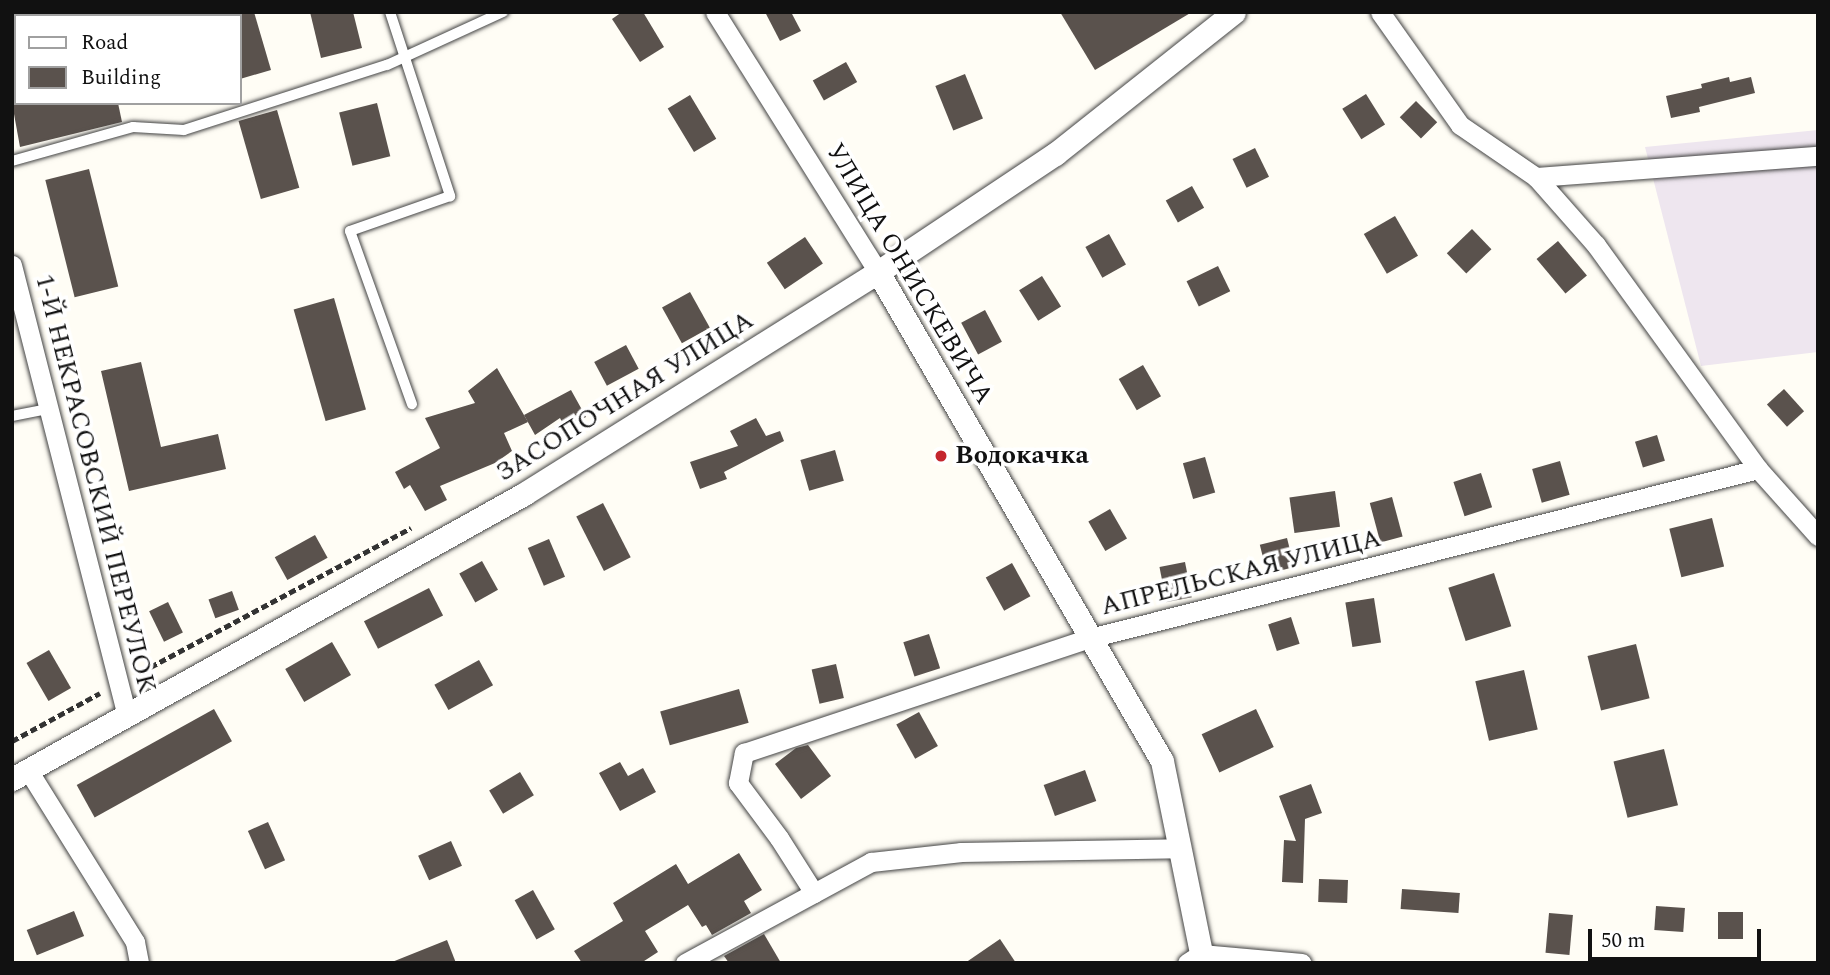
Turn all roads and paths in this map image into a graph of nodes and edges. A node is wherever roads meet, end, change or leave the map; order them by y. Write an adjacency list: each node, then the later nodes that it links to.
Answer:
1 (390, 12): 6 (lane)
2 (503, 12): 6 (lane)
3 (715, 12): 11 (street, УЛИЦА ОНИСКЕВИЧА)
4 (1234, 12): 11 (street, ЗАСОПОЧНАЯ УЛИЦА)
5 (1380, 12): 9 (street)
6 (403, 56): 8 (lane); 12 (lane)
7 (1818, 156): 9 (street)
8 (12, 161)
9 (1536, 177): 15 (street)
10 (12, 265): 13 (street, 1-Й НЕКРАСОВСКИЙ ПЕРЕУЛОК)
11 (878, 272): 18 (street, УЛИЦА ОНИСКЕВИЧА); 21 (street, ЗАСОПОЧНАЯ УЛИЦА)
12 (412, 404)
13 (48, 409): 14 (lane); 21 (street, 1-Й НЕКРАСОВСКИЙ ПЕРЕУЛОК)
14 (12, 416)
15 (1758, 469): 17 (street); 18 (street, АПРЕЛЬСКАЯ УЛИЦА)
16 (417, 525): 19 (path)
17 (1818, 536)
18 (1090, 638): 24 (street, УЛИЦА ОНИСКЕВИЧА); 25 (street, АПРЕЛЬСКАЯ УЛИЦА)
19 (141, 672)
20 (100, 692): 22 (path)
21 (127, 715): 23 (street, ЗАСОПОЧНАЯ УЛИЦА)
22 (12, 741)
23 (20, 774): 27 (street)
24 (1180, 848): 25 (street); 26 (street, УЛИЦА ОНИСКЕВИЧА)
25 (814, 893): 28 (street)
26 (1197, 960): 29 (street)
27 (139, 963)
28 (686, 963)
29 (1302, 963)

